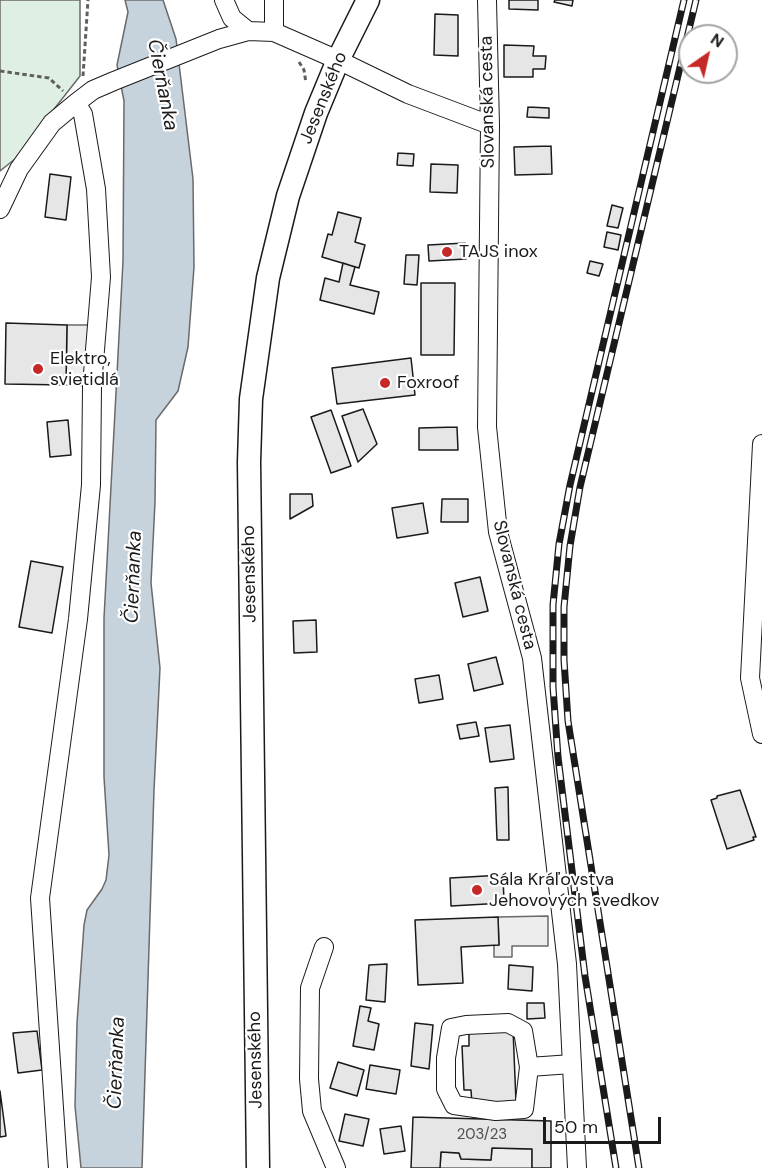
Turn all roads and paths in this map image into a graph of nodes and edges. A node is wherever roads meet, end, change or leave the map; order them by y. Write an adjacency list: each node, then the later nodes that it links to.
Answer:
1 (88, 0): 12 (path)
2 (224, 0): 6 (street)
3 (274, 0): 7 (street)
4 (368, 0): 9 (main road, Jesenského)
5 (487, 0): 13 (street, Slovanská cesta)
6 (248, 31): 7 (street); 12 (street)
7 (274, 32): 9 (street)
8 (298, 58): 11 (path)
9 (338, 60): 13 (street); 21 (main road, Jesenského)
10 (0, 71): 12 (path)
11 (305, 90)
12 (79, 101): 14 (street); 20 (street)
13 (490, 125): 18 (street, Slovanská cesta)
14 (0, 208)
15 (762, 444): 16 (street)
16 (762, 734)
17 (324, 947): 22 (street)
18 (572, 1064): 19 (street); 23 (street, Slovanská cesta)
19 (529, 1067): 19 (street)
20 (58, 1168)
21 (258, 1168)
22 (336, 1168)
23 (577, 1168)

